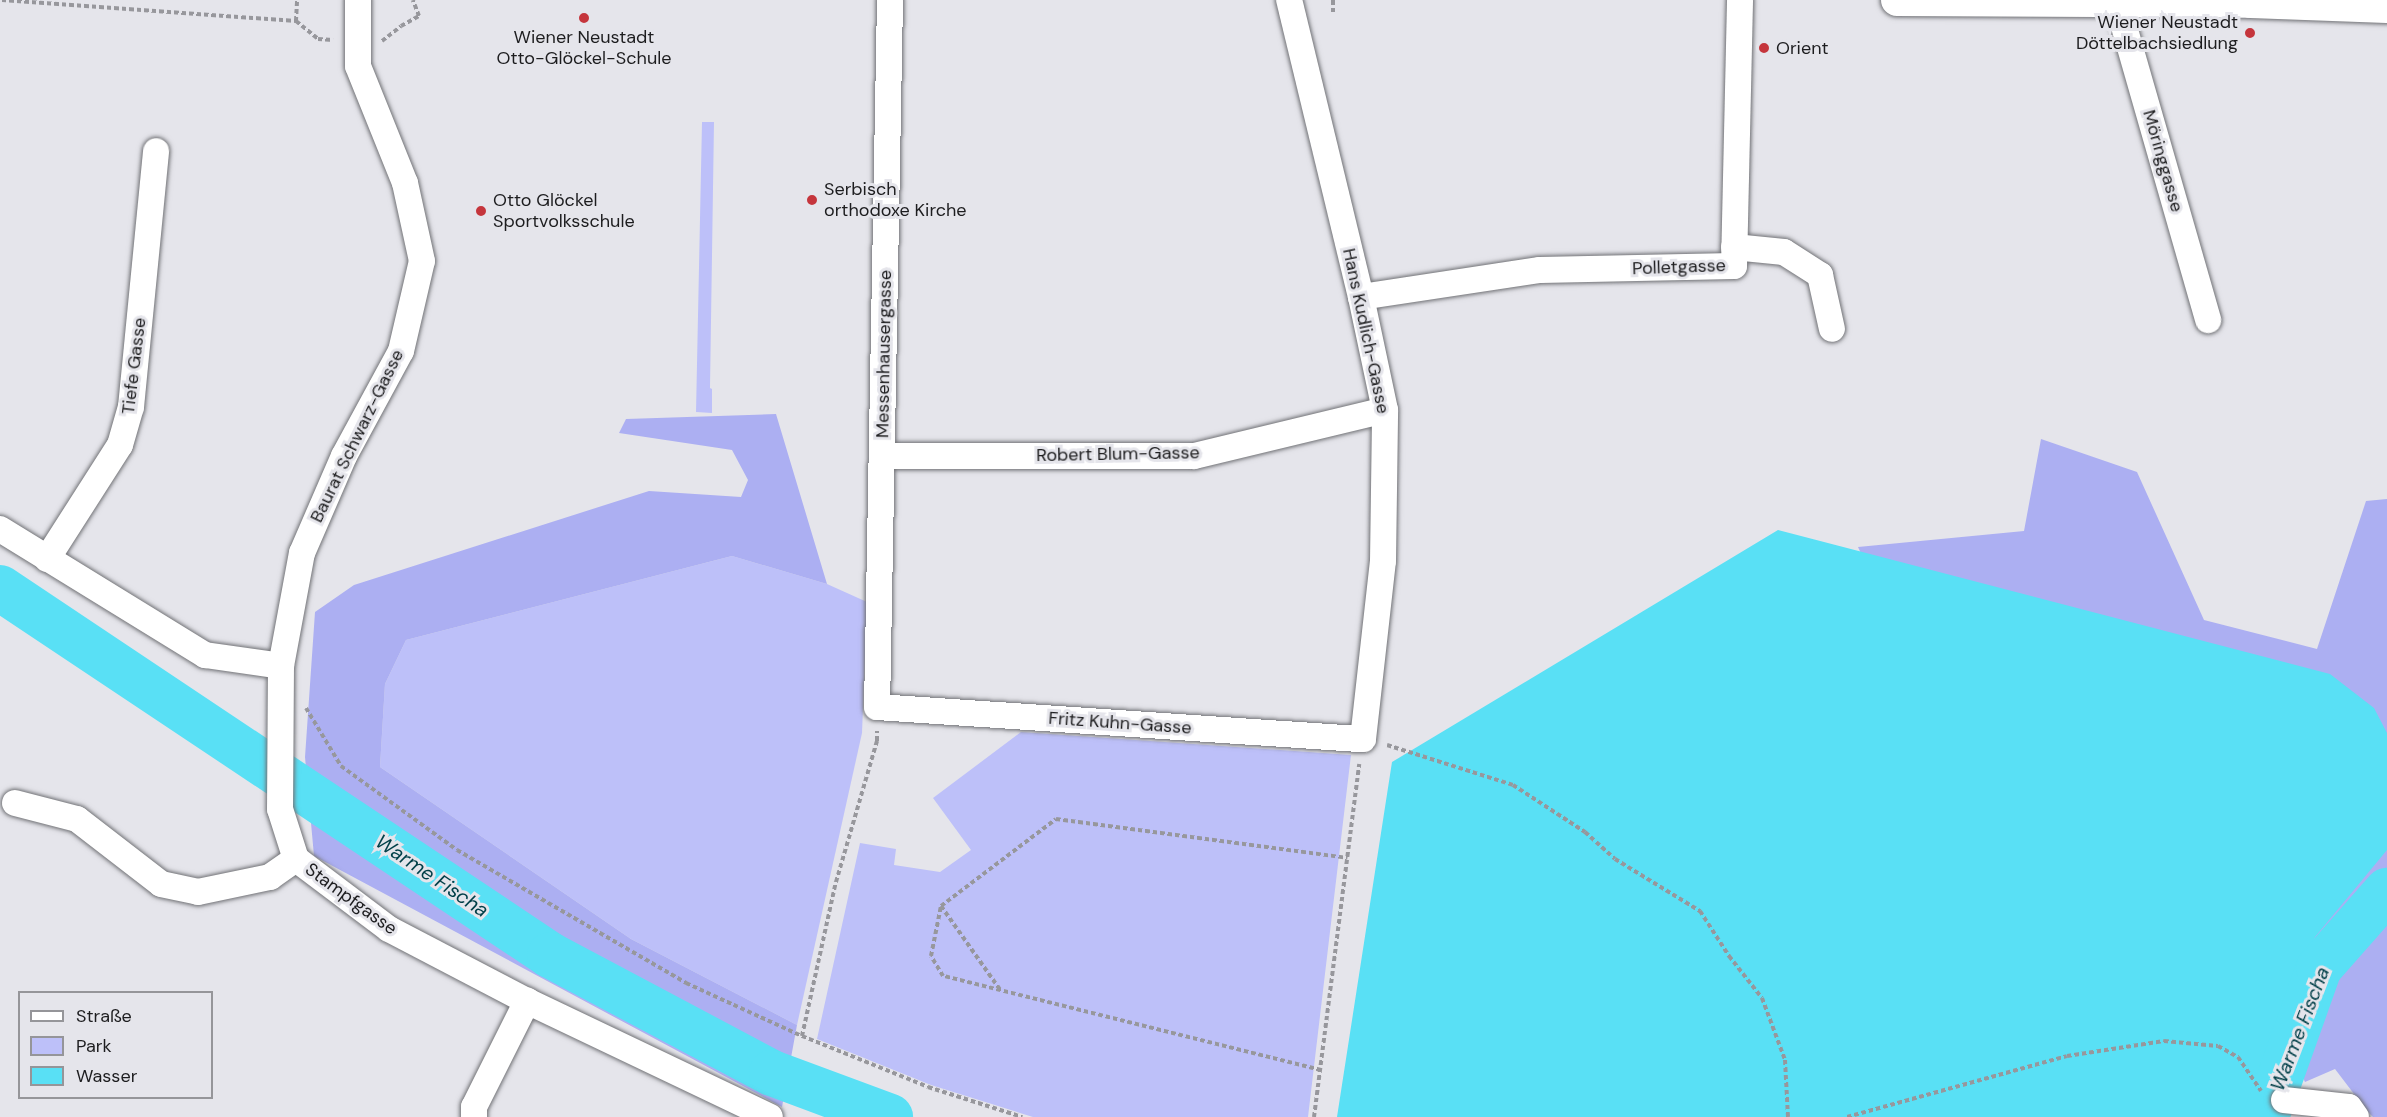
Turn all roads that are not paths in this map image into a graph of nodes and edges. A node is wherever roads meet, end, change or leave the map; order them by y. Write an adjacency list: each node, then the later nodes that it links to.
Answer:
1 (358, 0): 17 (street, Baurat Schwarz-Gasse)
2 (890, 0): 14 (street, Messenhausergasse)
3 (1289, 0): 10 (street, Hans Kudlich-Gasse)
4 (1740, 0): 9 (street, Polletgasse)
5 (1897, 0): 6 (main road)
6 (2117, 3): 7 (main road); 11 (street, Möringgasse)
7 (2387, 7)
8 (156, 151): 16 (street, Tiefe Gasse)
9 (1734, 248): 10 (street, Polletgasse); 12 (street)
10 (1361, 297): 13 (street, Hans Kudlich-Gasse)
11 (2208, 320)
12 (1832, 329)
13 (1385, 410): 14 (street, Robert Blum-Gasse); 19 (street, Hans Kudlich-Gasse)
14 (882, 456): 18 (street, Messenhausergasse)
15 (0, 529): 16 (street)
16 (47, 559): 17 (street)
17 (281, 666): 21 (street, Stampfgasse)
18 (877, 707): 19 (street, Fritz Kuhn-Gasse)
19 (1363, 739)
20 (15, 803): 21 (street)
21 (296, 859): 22 (street, Stampfgasse)
22 (527, 1001): 24 (street); 25 (street, Stampfgasse)
23 (2273, 1096): 26 (street)
24 (474, 1117)
25 (770, 1117)
26 (2356, 1117)

